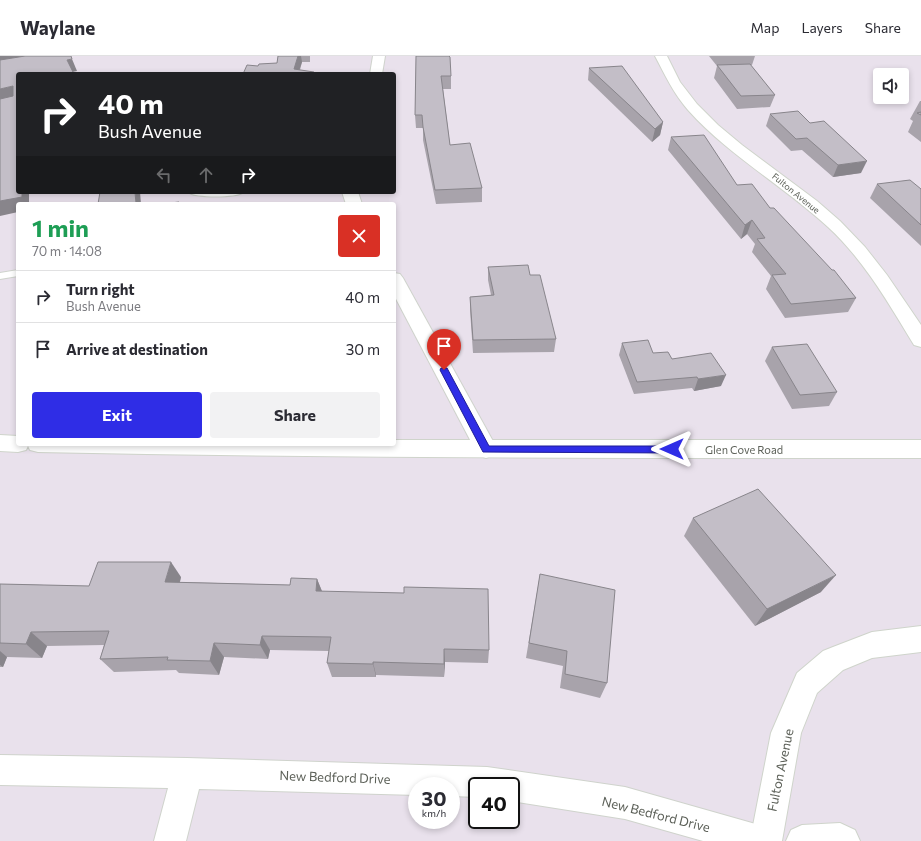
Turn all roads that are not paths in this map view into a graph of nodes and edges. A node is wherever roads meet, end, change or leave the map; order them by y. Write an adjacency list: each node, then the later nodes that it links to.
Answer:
1 (379, 56): 3 (street)
2 (661, 56): 7 (street, Fulton Avenue)
3 (376, 72)
4 (16, 273): 5 (lane)
5 (0, 276)
6 (396, 282): 11 (street)
7 (921, 340)
8 (0, 443): 9 (street)
9 (16, 444)
10 (156, 446): 11 (street, Glen Cove Road)
11 (486, 449): 12 (street, Glen Cove Road)
12 (921, 449)
13 (921, 639): 18 (street, Fulton Avenue)
14 (0, 770): 15 (street, New Bedford Drive)
15 (187, 773): 16 (street); 17 (street, New Bedford Drive)
16 (170, 841)
17 (759, 841)
18 (766, 841)
19 (802, 841): 20 (street)
20 (844, 841)

